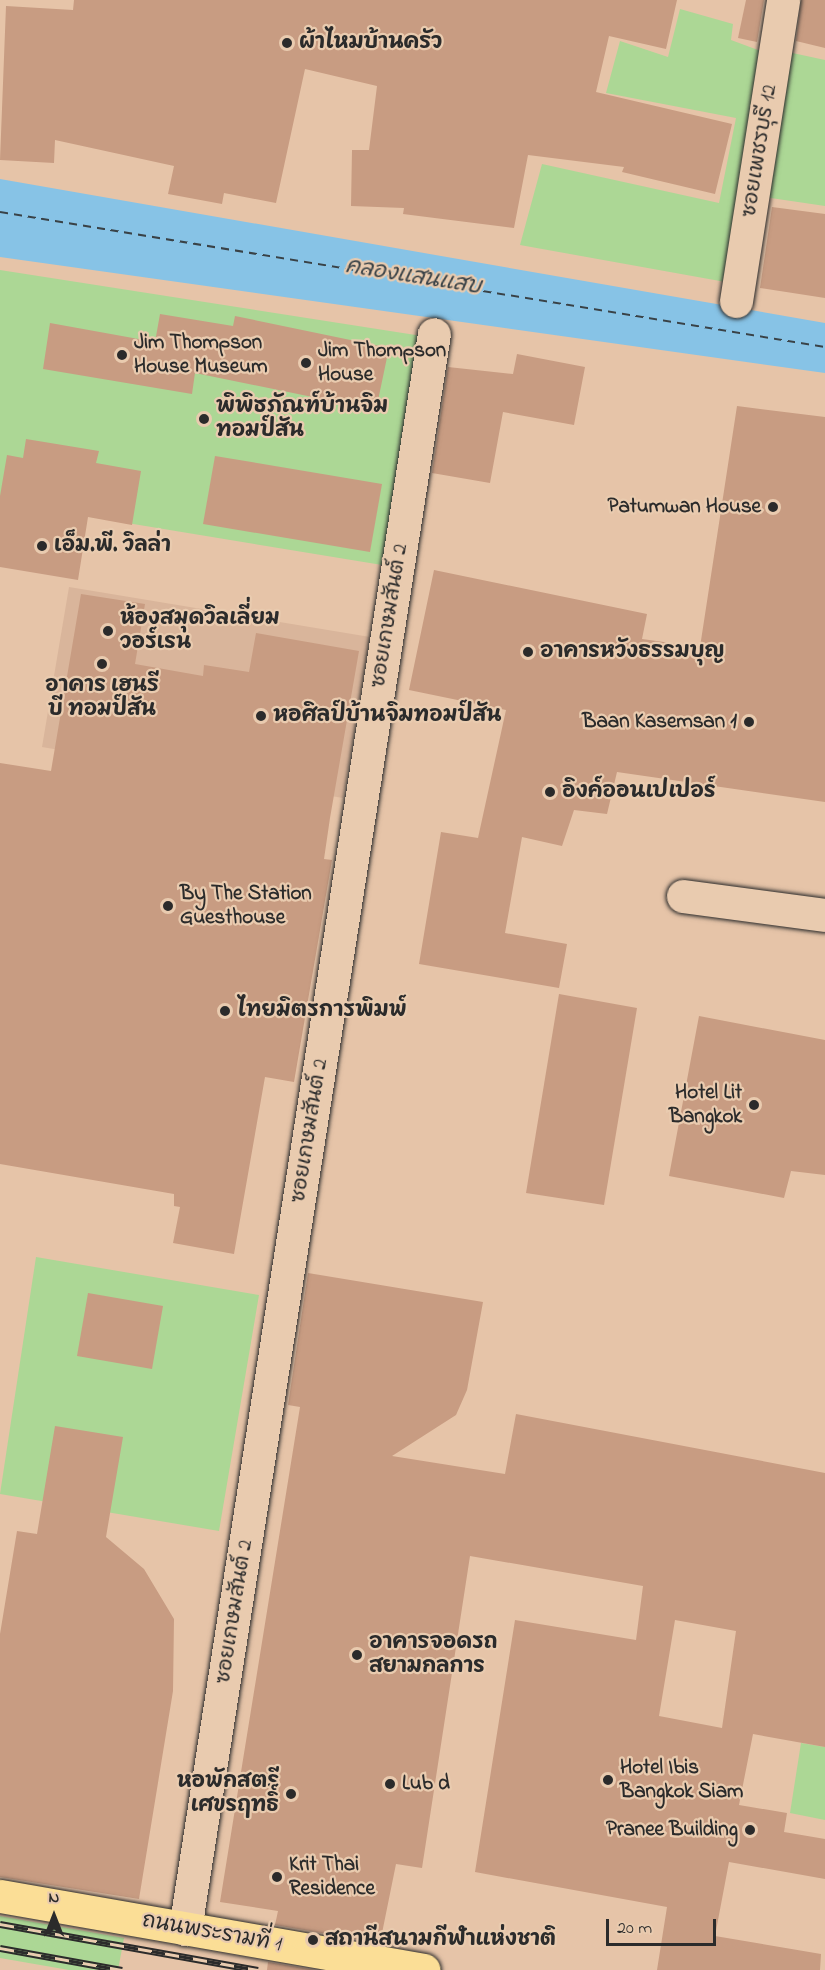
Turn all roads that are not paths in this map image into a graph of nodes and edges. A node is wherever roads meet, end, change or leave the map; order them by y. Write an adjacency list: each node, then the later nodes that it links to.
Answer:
1 (783, 0): 2 (street, ซอยเพชรบุรี 12)
2 (736, 301)
3 (434, 334): 7 (street, ซอยเกษมสันต์ 2)
4 (683, 896): 5 (street)
5 (825, 915)
6 (0, 1896): 7 (main road, ถนนพระรามที่ 1)
7 (185, 1929): 8 (main road, ถนนพระรามที่ 1)
8 (424, 1970)

